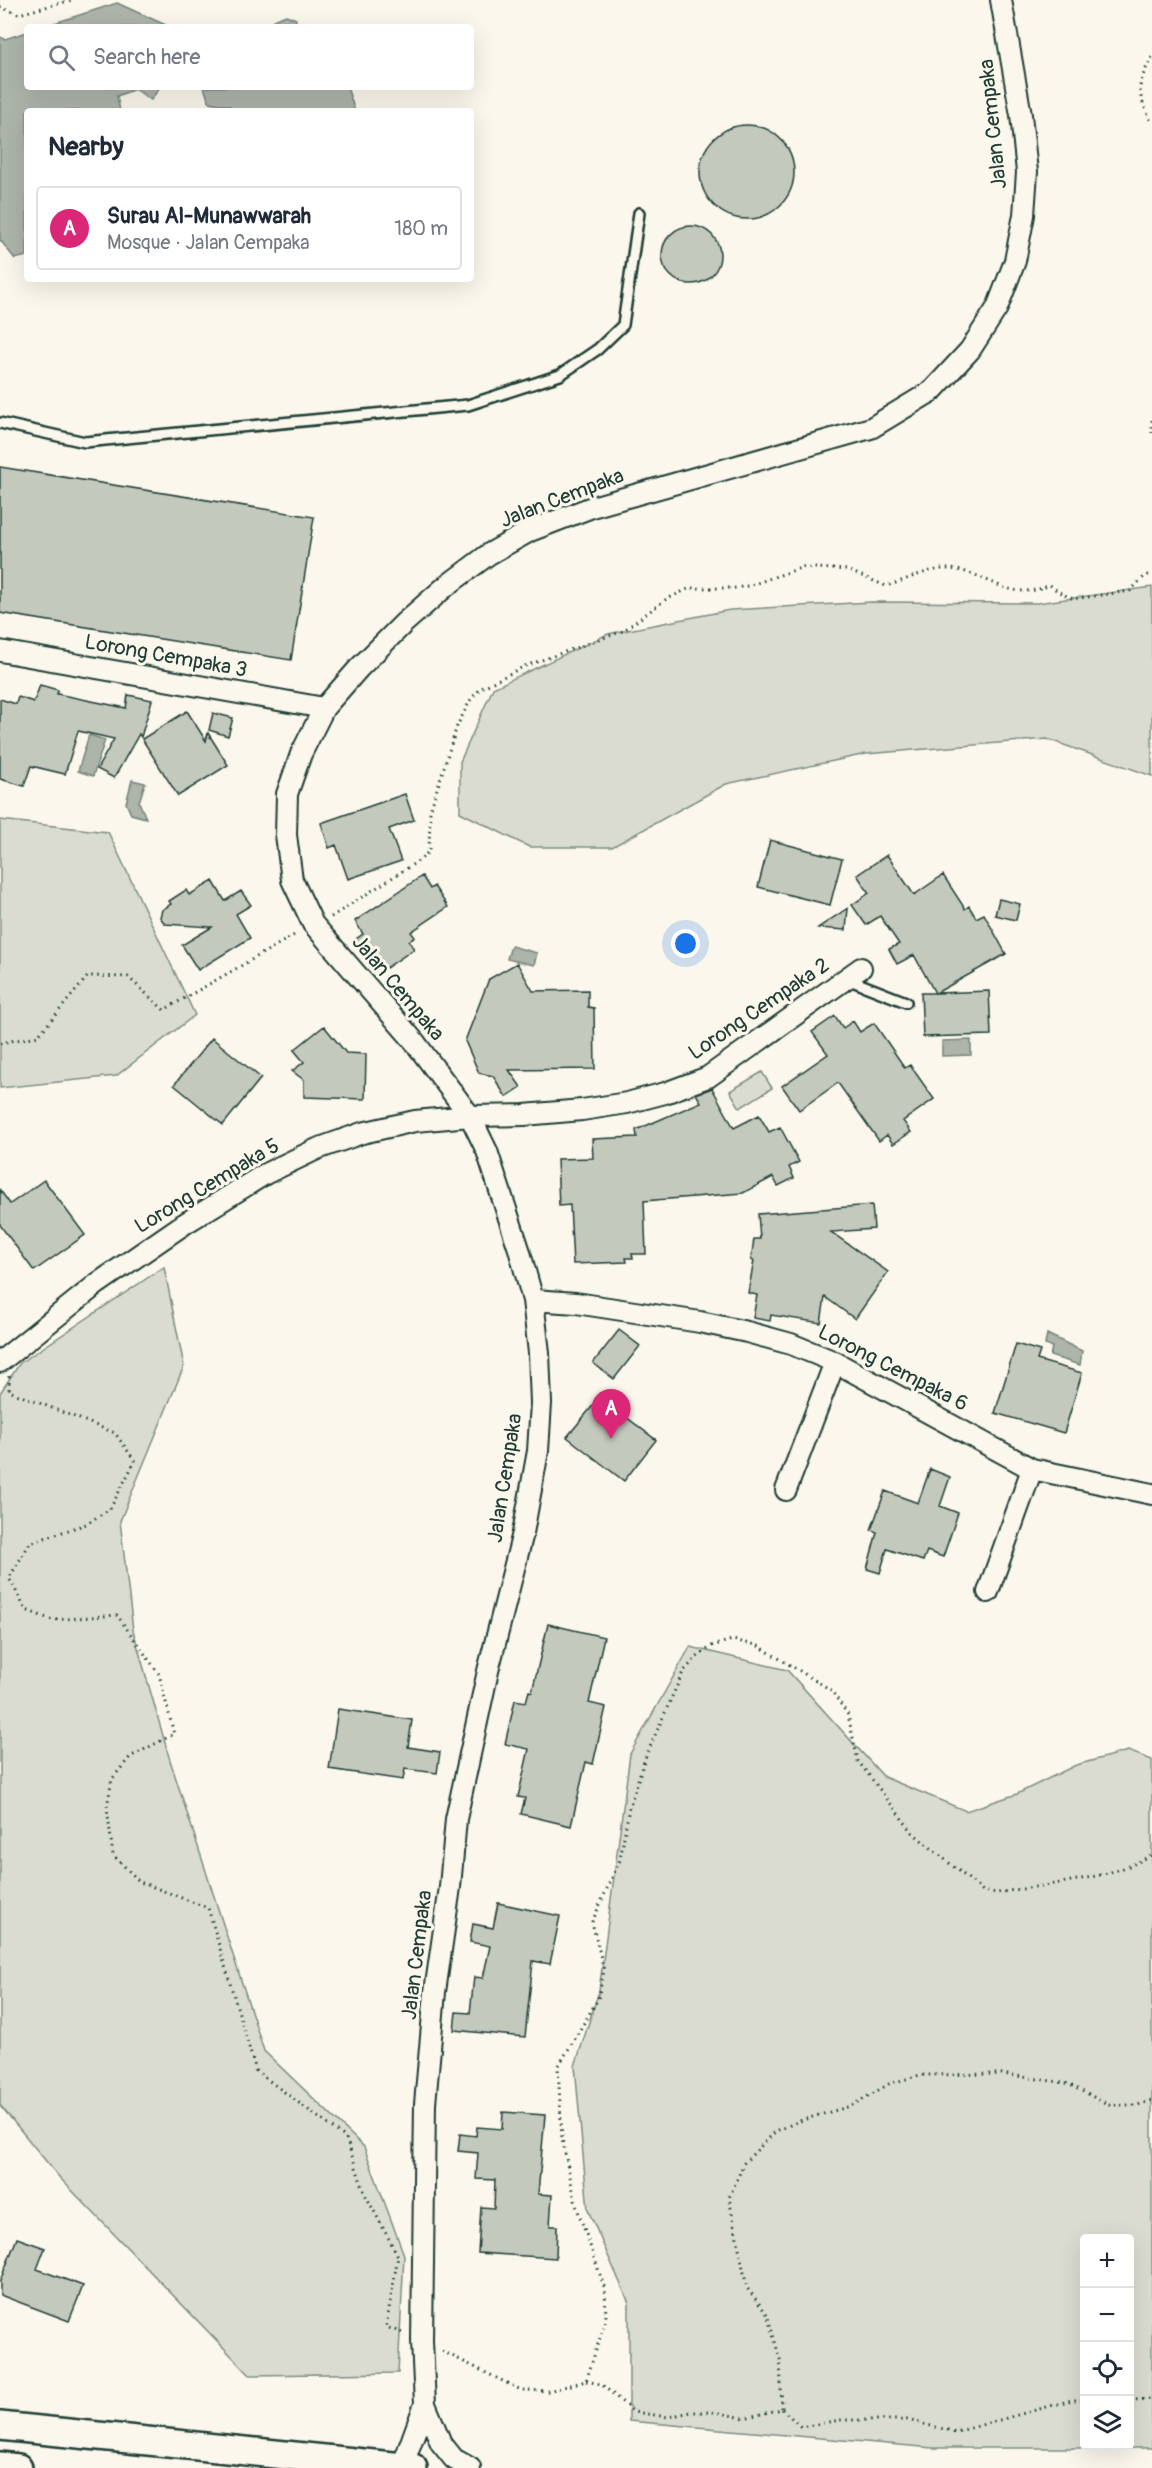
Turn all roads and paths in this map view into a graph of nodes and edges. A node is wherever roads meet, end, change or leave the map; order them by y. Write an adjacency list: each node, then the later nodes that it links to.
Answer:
1 (72, 0): 3 (path)
2 (1000, 0): 12 (street, Jalan Cempaka)
3 (0, 7)
4 (1152, 57): 5 (path)
5 (1152, 124)
6 (639, 213): 8 (lane)
7 (1152, 420): 9 (path)
8 (0, 423)
9 (1152, 433)
10 (1152, 573): 13 (path)
11 (0, 651): 12 (street, Lorong Cempaka 3)
12 (324, 708): 13 (street, Jalan Cempaka)
13 (313, 924): 16 (path); 17 (street, Jalan Cempaka)
14 (854, 974): 15 (lane); 17 (street, Lorong Cempaka 2)
15 (906, 1002)
16 (0, 1043)
17 (470, 1116): 18 (street, Jalan Cempaka); 19 (street, Lorong Cempaka 5)
18 (532, 1300): 20 (street, Lorong Cempaka 6); 27 (street, Jalan Cempaka)
19 (4, 1358): 27 (path)
20 (835, 1362): 21 (street, Lorong Cempaka 6); 22 (street)
21 (1032, 1468): 23 (street, Lorong Cempaka 6); 24 (street)
22 (786, 1490)
23 (1152, 1494)
24 (988, 1592)
25 (1152, 1854): 28 (path)
26 (1152, 2100): 33 (path)
27 (422, 2341): 28 (path); 32 (street, Jalan Cempaka)
28 (586, 2381): 33 (path)
29 (1080, 2400): 33 (path)
30 (1134, 2400): 31 (path)
31 (1152, 2400)
32 (425, 2404): 36 (street, Jalan Cempaka); 38 (street, Jalan Cempaka)
33 (782, 2409)
34 (0, 2426): 36 (main road)
35 (0, 2466): 37 (main road)
36 (407, 2467)
37 (18, 2468)
38 (471, 2468)

